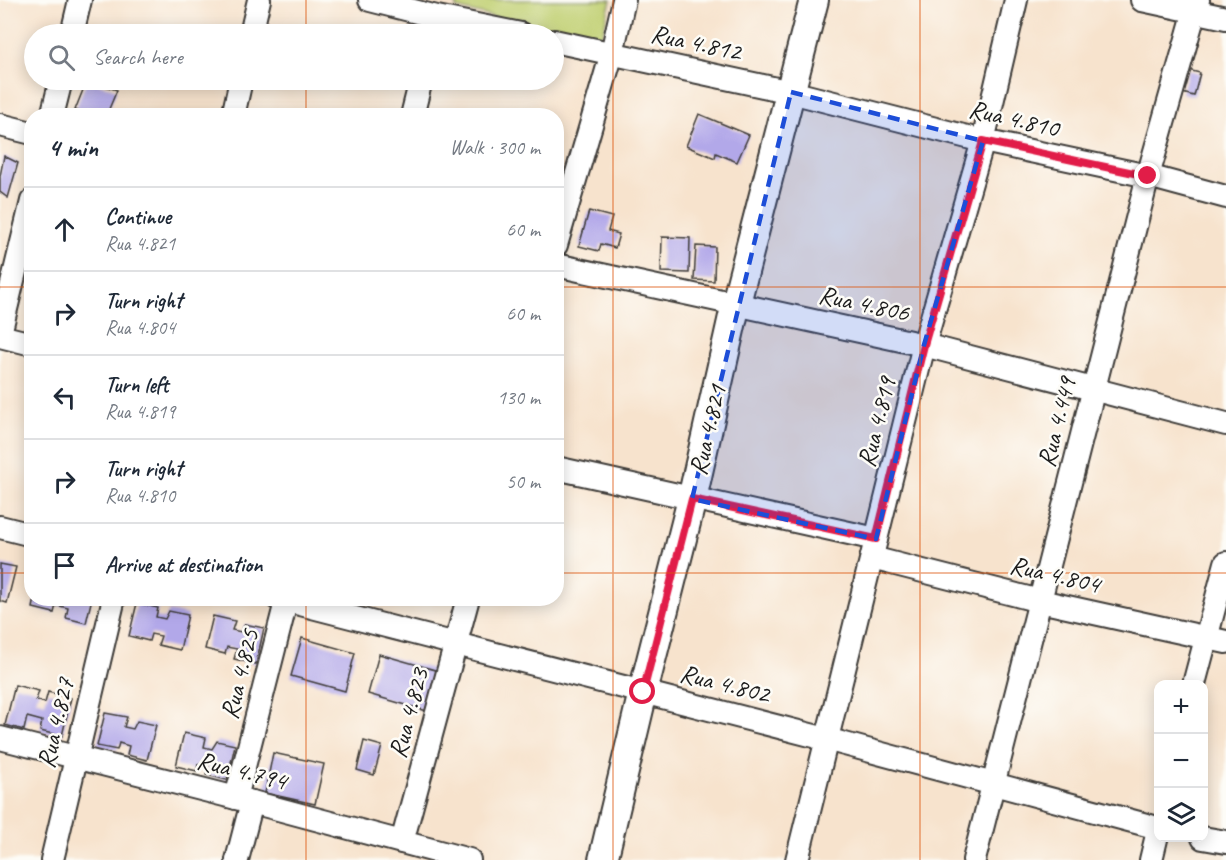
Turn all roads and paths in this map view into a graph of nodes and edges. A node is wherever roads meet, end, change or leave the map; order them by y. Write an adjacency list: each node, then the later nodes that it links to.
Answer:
1 (80, 0): 11 (street)
2 (259, 0): 12 (street)
3 (370, 0): 9 (street)
4 (624, 0): 15 (street)
5 (814, 0): 19 (street, Rua 4.821)
6 (1016, 0): 25 (street, Rua 4.819)
7 (1142, 0): 8 (street)
8 (1196, 5): 10 (street); 26 (street, Rua 4.449)
9 (437, 17): 13 (street)
10 (1226, 18)
11 (74, 24)
12 (253, 24)
13 (472, 24)
14 (564, 43): 15 (street, Rua 4.812)
15 (612, 53): 19 (street, Rua 4.812); 28 (street)
16 (58, 90): 20 (street)
17 (239, 90): 21 (street)
18 (418, 90): 22 (street)
19 (791, 92): 25 (street, Rua 4.810); 31 (street, Rua 4.821)
20 (54, 108)
21 (235, 108)
22 (414, 108)
23 (0, 125): 24 (street)
24 (24, 131)
25 (983, 141): 26 (street, Rua 4.810); 34 (street, Rua 4.819)
26 (1148, 176): 27 (street, Rua 4.810); 35 (street, Rua 4.449)
27 (1226, 197)
28 (564, 218)
29 (24, 234): 32 (street)
30 (564, 267): 31 (street, Rua 4.806)
31 (736, 303): 34 (street, Rua 4.806); 38 (street, Rua 4.821)
32 (0, 335): 33 (street)
33 (24, 342)
34 (924, 345): 35 (street, Rua 4.806); 41 (street, Rua 4.819)
35 (1094, 389): 36 (street, Rua 4.806); 43 (street, Rua 4.449)
36 (1226, 424)
37 (564, 470): 38 (street, Rua 4.804)
38 (692, 499): 41 (street, Rua 4.804); 51 (street, Rua 4.821)
39 (0, 527): 40 (street)
40 (24, 533)
41 (874, 549): 43 (street, Rua 4.804); 53 (street, Rua 4.819)
42 (1226, 563): 48 (street)
43 (1040, 601): 48 (street, Rua 4.804); 55 (street, Rua 4.449)
44 (112, 606): 54 (street, Rua 4.827)
45 (283, 606): 56 (street, Rua 4.825)
46 (311, 606): 49 (street, Rua 4.802)
47 (466, 606): 49 (street, Rua 4.823)
48 (1216, 640): 50 (street)
49 (456, 644): 51 (street, Rua 4.802); 61 (street, Rua 4.823)
50 (1196, 680)
51 (643, 692): 53 (street, Rua 4.802); 65 (street, Rua 4.821)
52 (0, 738): 54 (street, Rua 4.794)
53 (826, 739): 55 (street, Rua 4.802); 66 (street, Rua 4.819)
54 (76, 758): 56 (street, Rua 4.794); 62 (street, Rua 4.827)
55 (993, 784): 57 (street, Rua 4.802); 67 (street, Rua 4.449)
56 (244, 800): 61 (street, Rua 4.794); 63 (street, Rua 4.825)
57 (1154, 829)
58 (1208, 838): 60 (street)
59 (1155, 842): 68 (street)
60 (1226, 842)
61 (410, 849): 64 (street, Rua 4.794)
62 (52, 860)
63 (237, 860)
64 (469, 860)
65 (603, 860)
66 (797, 860)
67 (974, 860)
68 (1151, 860)

